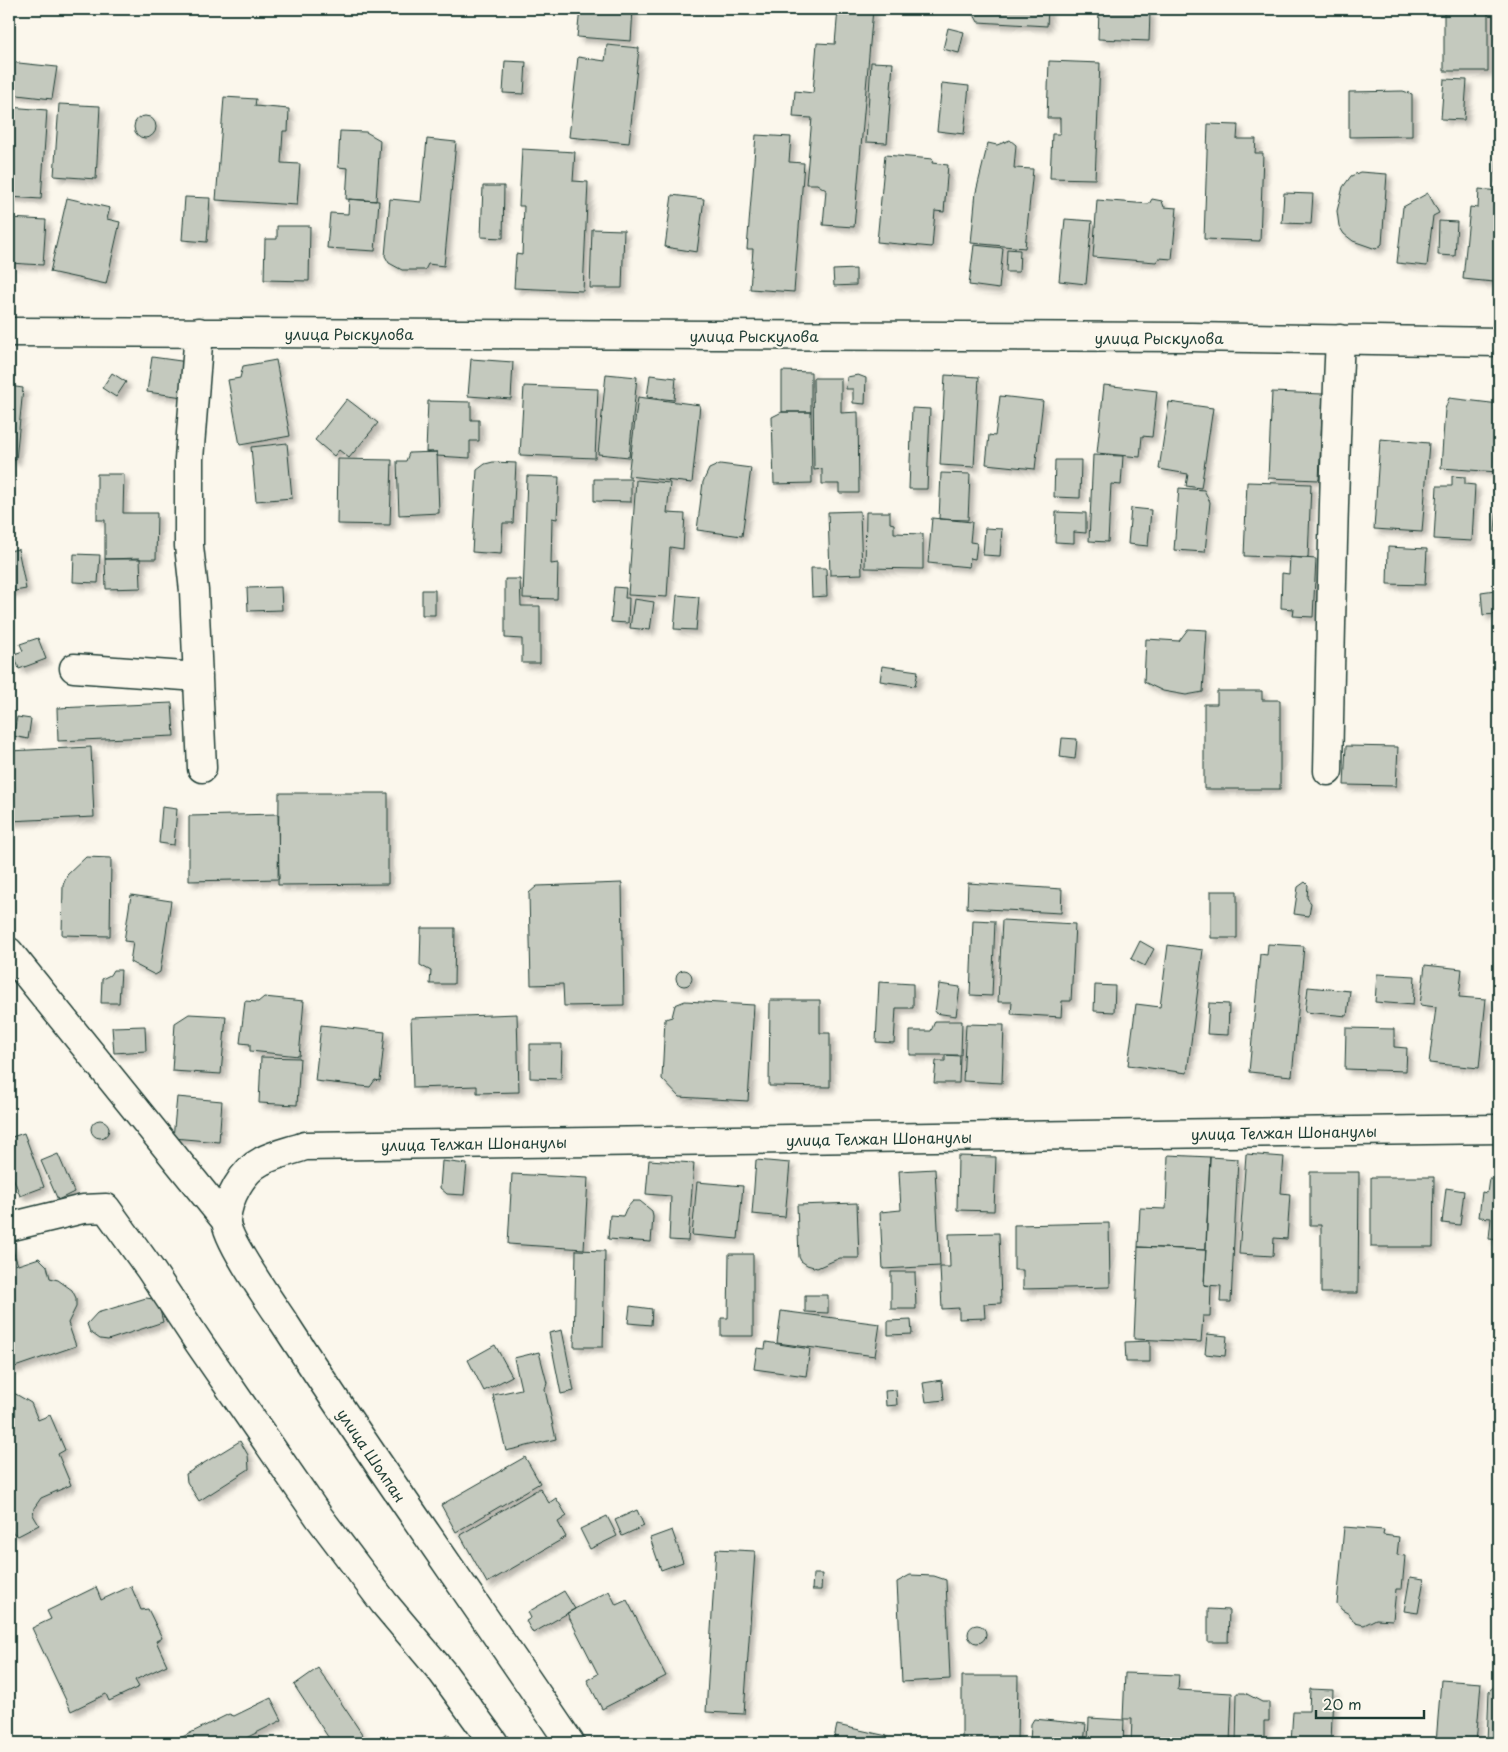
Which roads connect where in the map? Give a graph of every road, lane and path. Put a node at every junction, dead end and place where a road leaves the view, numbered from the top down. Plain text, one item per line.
1 (9, 332) edge
2 (199, 332) junction
3 (1340, 339) junction
4 (1499, 342) edge
5 (74, 668) dead end
6 (198, 677) junction
7 (202, 768) dead end
8 (1328, 771) dead end
9 (9, 952) edge
10 (1499, 1129) edge
11 (226, 1222) junction
12 (9, 1228) edge
13 (494, 1743) edge
14 (570, 1743) edge

1 - 2 street, улица Рыскулова
2 - 3 street, улица Рыскулова
2 - 6 street
3 - 4 street, улица Рыскулова
3 - 8 street
5 - 6 street
6 - 7 street
9 - 11 street, улица Шолпан
10 - 11 street, улица Телжан Шонанулы
11 - 14 street, улица Шолпан
12 - 13 street

